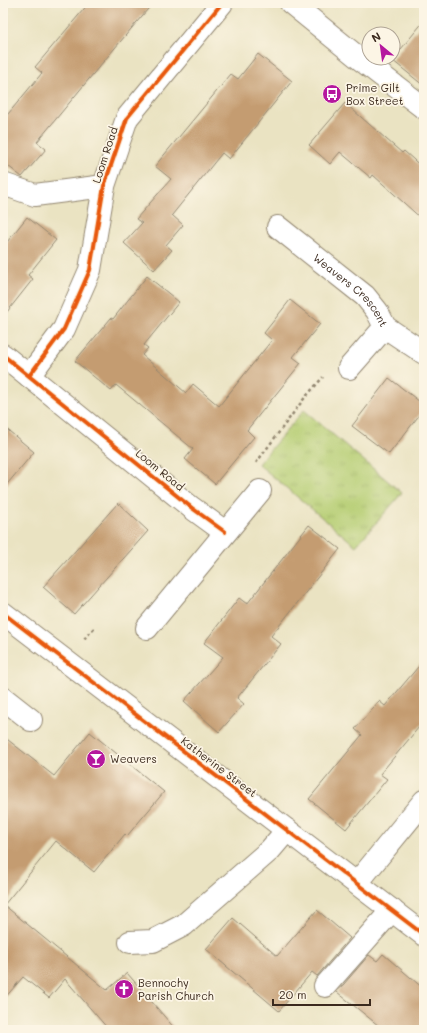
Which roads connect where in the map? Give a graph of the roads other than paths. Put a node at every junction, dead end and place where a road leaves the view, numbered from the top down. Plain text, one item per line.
1 (222, 3) edge
2 (291, 3) edge
3 (424, 108) edge
4 (3, 184) edge
5 (104, 186) junction
6 (278, 227) dead end
7 (385, 327) junction
8 (424, 353) edge
9 (3, 355) edge
10 (349, 368) dead end
11 (29, 376) junction
12 (260, 491) dead end
13 (225, 532) junction
14 (3, 613) edge
15 (147, 628) dead end
16 (3, 698) edge
17 (31, 720) dead end
18 (424, 800) edge
19 (287, 830) junction
20 (356, 883) junction
21 (392, 910) junction
22 (424, 936) edge
23 (130, 942) dead end
24 (325, 986) dead end

1 - 5 street, Loom Road
2 - 3 street
4 - 5 street
5 - 11 street, Loom Road
6 - 7 street, Weavers Crescent
7 - 8 street, Weavers Crescent
7 - 10 street
9 - 11 street, Loom Road
11 - 13 street, Loom Road
12 - 13 street
13 - 15 street
14 - 19 street, Katherine Street
16 - 17 street
18 - 20 street
19 - 20 street, Katherine Street
19 - 23 street
20 - 21 street, Katherine Street
21 - 22 street, Katherine Street
21 - 24 street

